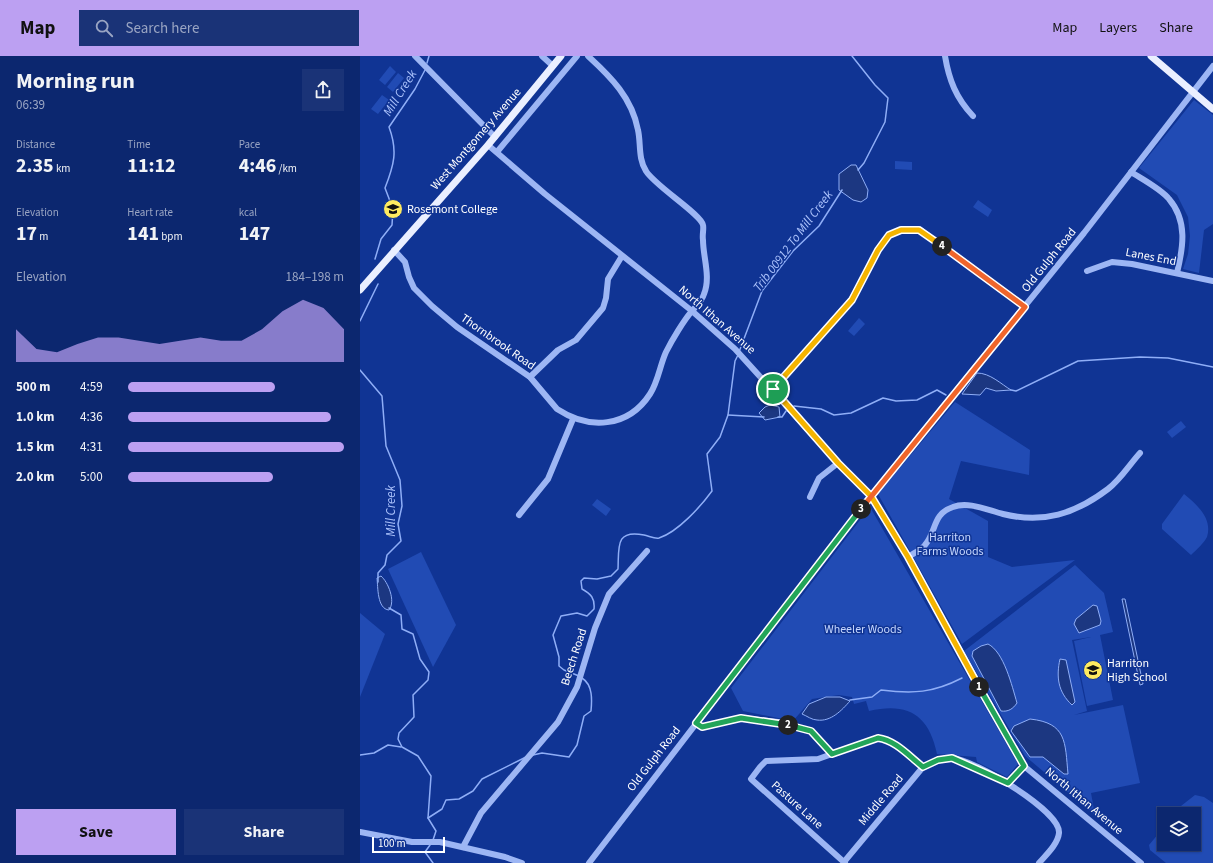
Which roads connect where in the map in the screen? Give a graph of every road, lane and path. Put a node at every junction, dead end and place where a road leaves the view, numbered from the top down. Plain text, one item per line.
1 (415, 56) edge
2 (542, 56) edge
3 (561, 56) edge
4 (577, 56) edge
5 (588, 56) edge
6 (945, 56) edge
7 (1151, 56) edge
8 (553, 66) junction
9 (1213, 66) edge
10 (1192, 92) junction
11 (1213, 109) edge
12 (973, 116) dead end
13 (494, 137) junction
14 (488, 145) junction
15 (497, 152) junction
16 (1131, 172) junction
17 (394, 250) junction
18 (622, 256) junction
19 (1087, 271) dead end
20 (1177, 273) junction
21 (1213, 280) edge
22 (360, 290) edge
23 (1025, 307) junction
24 (692, 311) junction
25 (530, 377) junction
26 (773, 389) junction
27 (573, 419) junction
28 (1140, 453) dead end
29 (838, 463) junction
30 (871, 496) junction
31 (810, 497) dead end
32 (519, 515) dead end
33 (647, 552) dead end
34 (908, 557) junction
35 (696, 723) junction
36 (832, 754) junction
37 (1024, 766) junction
38 (923, 767) junction
39 (1008, 783) junction
40 (360, 832) edge
41 (463, 847) junction
42 (845, 862) edge
43 (522, 863) edge
44 (588, 863) edge
45 (1039, 863) edge
46 (1141, 863) edge

1 - 13 street
2 - 8 street
3 - 8 main road, West Montgomery Avenue
4 - 15 street, West Montgomery Avenue
5 - 24 street, Thornbrook Road
6 - 12 street
7 - 10 main road
8 - 13 main road, West Montgomery Avenue
9 - 10 street, Old Gulph Road
10 - 11 main road
10 - 16 street, Old Gulph Road
13 - 14 main road, West Montgomery Avenue
14 - 15 street, North Ithan Avenue
14 - 17 main road, West Montgomery Avenue
15 - 18 street, North Ithan Avenue
16 - 20 street
16 - 23 street, Old Gulph Road
17 - 22 main road, West Montgomery Avenue
17 - 25 street, Thornbrook Road
18 - 24 street, North Ithan Avenue
18 - 25 street
19 - 20 street, Lanes End
20 - 21 street, Lanes End
23 - 26 street
23 - 30 street, Old Gulph Road
24 - 26 street, North Ithan Avenue
24 - 27 street, Thornbrook Road
25 - 27 street, Thornbrook Road
26 - 29 street, North Ithan Avenue
27 - 32 street
28 - 34 street
29 - 30 street, North Ithan Avenue
29 - 31 street
30 - 34 street, North Ithan Avenue
30 - 35 street, Old Gulph Road
33 - 41 street, Beech Road
34 - 37 street, North Ithan Avenue
35 - 36 street
35 - 44 street, Old Gulph Road
36 - 38 street
36 - 42 street, Pasture Lane
37 - 39 street
37 - 46 street, North Ithan Avenue
38 - 39 street, Middle Road
38 - 42 street, Middle Road
39 - 45 street
40 - 41 street
41 - 43 street

